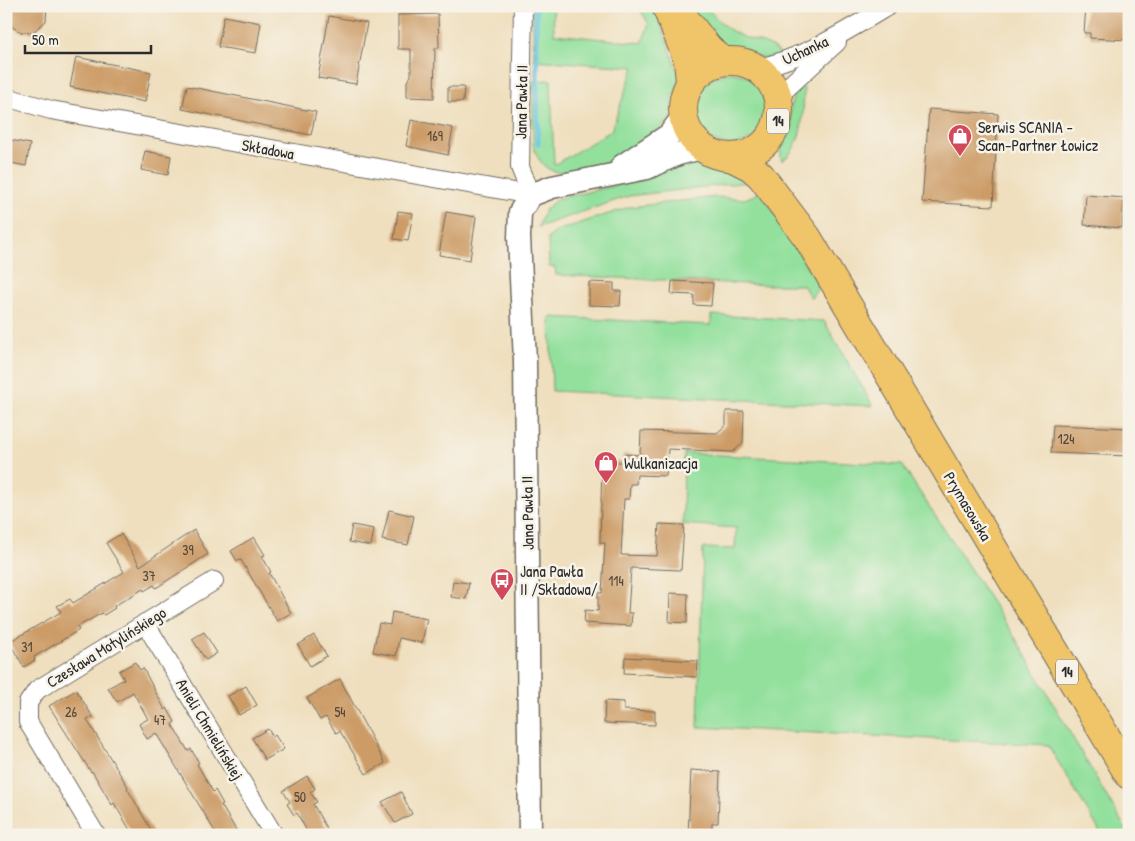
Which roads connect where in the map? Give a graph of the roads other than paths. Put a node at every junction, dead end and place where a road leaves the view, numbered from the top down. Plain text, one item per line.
1 (523, 6) edge
2 (666, 6) edge
3 (675, 6) edge
4 (888, 6) edge
5 (852, 28) junction
6 (723, 61) junction
7 (757, 68) junction
8 (690, 82) junction
9 (778, 96) junction
10 (6, 97) edge
11 (682, 118) junction
12 (773, 133) junction
13 (701, 148) junction
14 (733, 158) junction
15 (604, 176) junction
16 (531, 195) junction
17 (808, 237) junction
18 (214, 581) dead end
19 (146, 623) junction
20 (1129, 775) edge
21 (96, 835) edge
22 (274, 835) edge
23 (530, 835) edge

1 - 16 street, Jana Pawła II
2 - 8 main road
3 - 6 main road
4 - 5 street, Uchanka
5 - 7 street, Uchanka
5 - 9 street, Uchanka
6 - 7 main road
6 - 8 main road
7 - 9 main road, 14
8 - 11 main road
9 - 12 main road, 14
10 - 16 street, Składowa
11 - 13 main road
11 - 15 street
12 - 14 main road, 14
12 - 17 main road, Prymasowska / 14
13 - 14 main road, 14
13 - 15 street
14 - 17 main road, Prymasowska / 14
15 - 16 street
16 - 23 street, Jana Pawła II
17 - 20 main road, Prymasowska / 14
18 - 19 street, Czesława Motylińskiego
19 - 21 street, Czesława Motylińskiego
19 - 22 street, Anieli Chmielińskiej

